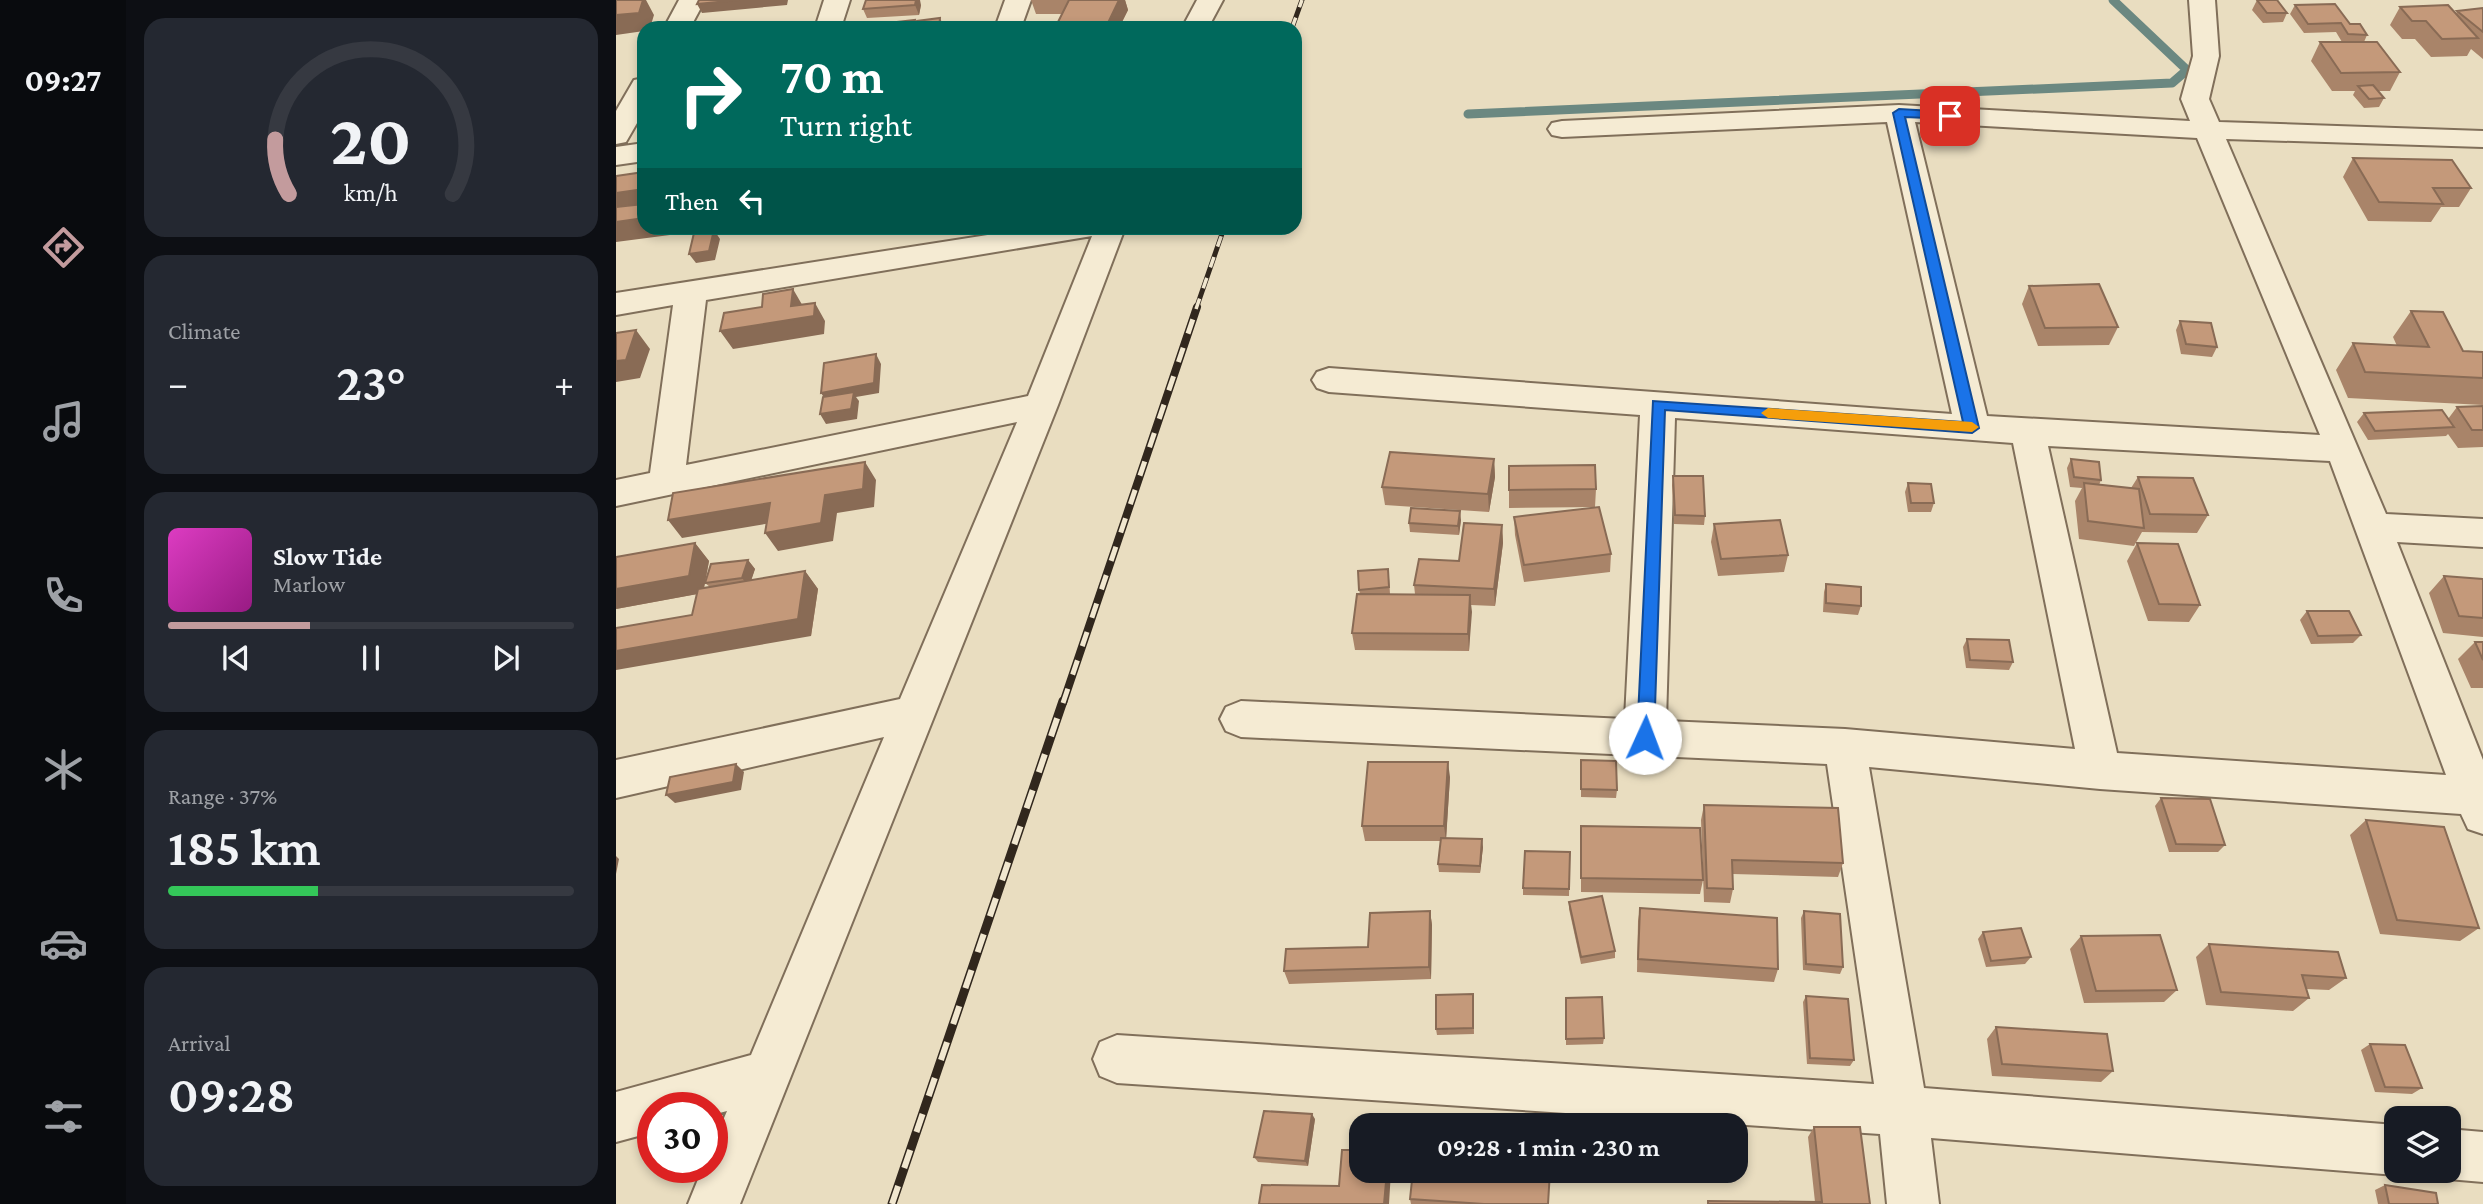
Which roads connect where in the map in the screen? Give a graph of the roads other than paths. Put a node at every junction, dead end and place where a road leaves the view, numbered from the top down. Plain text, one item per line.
1 (692, 0) edge
2 (837, 0) edge
3 (1018, 0) edge
4 (1210, 0) edge
5 (2202, 0) edge
6 (681, 21) edge
7 (830, 21) edge
8 (1010, 21) edge
9 (1199, 21) edge
10 (637, 98) edge
11 (1899, 113) junction
12 (1562, 129) dead end
13 (2208, 130) junction
14 (616, 136) edge
15 (2483, 139) edge
16 (637, 153) edge
17 (616, 156) edge
18 (1045, 235) edge
19 (1107, 235) edge
20 (691, 292) junction
21 (616, 304) edge
22 (1329, 380) dead end
23 (1658, 404) junction
24 (1041, 405) junction
25 (1972, 428) junction
26 (2028, 432) junction
27 (2343, 449) junction
28 (666, 483) junction
29 (616, 493) edge
30 (2372, 527) junction
31 (2483, 533) edge
32 (915, 713) junction
33 (1241, 719) dead end
34 (1645, 738) junction
35 (1844, 747) junction
36 (2100, 770) junction
37 (616, 779) edge
38 (2481, 802) edge
39 (1117, 1059) dead end
40 (767, 1075) junction
41 (1903, 1111) junction
42 (616, 1117) edge
43 (2384, 1149) edge
44 (2461, 1155) edge
45 (2483, 1157) edge
46 (714, 1204) edge
47 (1913, 1204) edge

1 - 6 street
2 - 7 street
3 - 8 street
4 - 9 street
5 - 13 street
10 - 14 street
11 - 12 street
11 - 13 street
11 - 25 street
13 - 15 street
13 - 27 street
16 - 17 street
18 - 20 street
19 - 24 street
20 - 21 street
20 - 28 street
22 - 23 street
23 - 25 street
23 - 34 street
24 - 28 street
24 - 32 street
25 - 26 street
26 - 27 street
26 - 36 street
27 - 30 street
28 - 29 street
30 - 31 street
30 - 38 street
32 - 37 street
32 - 40 street
33 - 34 street
34 - 35 street
35 - 36 street
35 - 41 street
36 - 38 street
39 - 41 street
40 - 42 street
40 - 46 street
41 - 43 street
41 - 47 street
44 - 45 street

